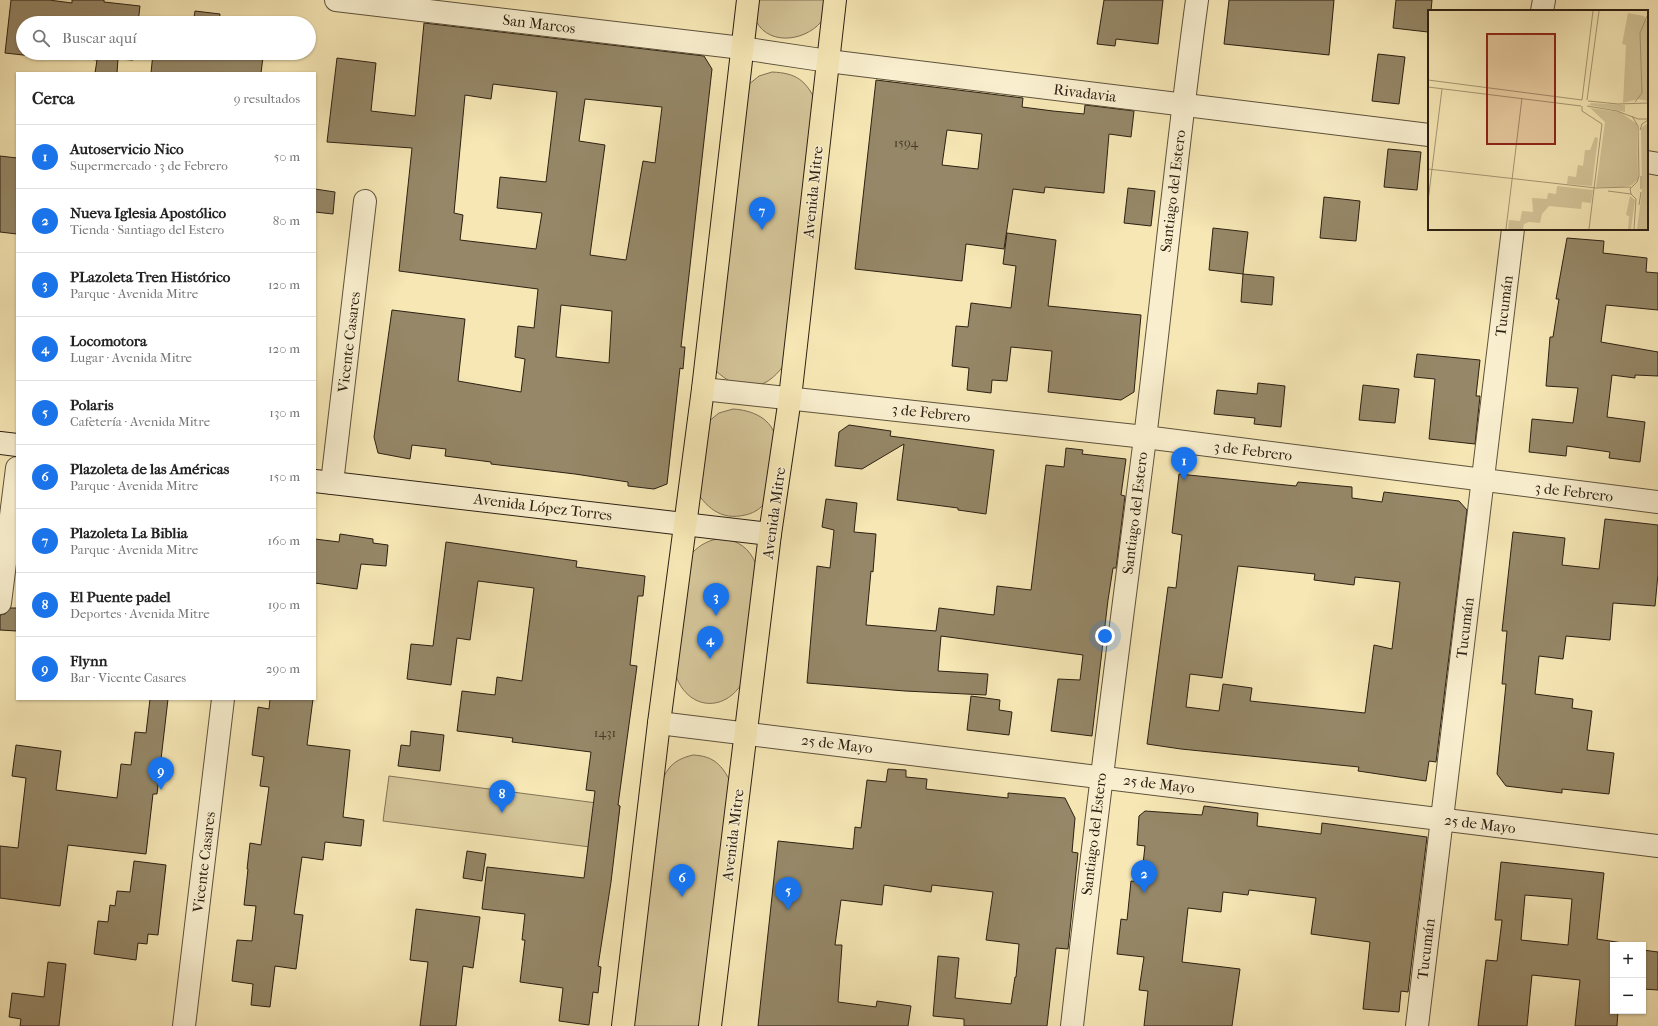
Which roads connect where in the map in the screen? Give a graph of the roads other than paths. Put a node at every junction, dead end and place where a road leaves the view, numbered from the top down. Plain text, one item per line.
1 (336, 0) edge
2 (748, 0) edge
3 (835, 0) edge
4 (1198, 0) edge
5 (1544, 0) edge
6 (1542, 10) edge
7 (742, 48) junction
8 (828, 61) junction
9 (1183, 105) junction
10 (1428, 135) edge
11 (1648, 162) edge
12 (1658, 164) edge
13 (365, 201) dead end
14 (1513, 230) edge
15 (703, 388) junction
16 (790, 398) junction
17 (1145, 436) junction
18 (0, 443) edge
19 (16, 445) edge
20 (16, 476) edge
21 (1483, 481) junction
22 (324, 482) edge
23 (1658, 502) edge
24 (686, 524) junction
25 (770, 534) junction
26 (0, 603) edge
27 (223, 700) edge
28 (659, 723) junction
29 (746, 733) junction
30 (1100, 777) junction
31 (1442, 819) junction
32 (1658, 846) edge
33 (184, 1026) edge
34 (622, 1026) edge
35 (710, 1026) edge
36 (1072, 1026) edge
37 (1417, 1026) edge

1 - 7 street, San Marcos
2 - 7 main road
3 - 8 main road, Avenida Mitre
4 - 9 street, Santiago del Estero
5 - 6 street
7 - 8 street, Rivadavia
7 - 15 main road
8 - 9 street, Rivadavia
8 - 16 main road, Avenida Mitre
9 - 10 street, Rivadavia
9 - 17 street, Santiago del Estero
11 - 12 street
13 - 22 street, Vicente Casares
14 - 21 street, Tucumán
15 - 16 street, 3 de Febrero
15 - 24 main road
16 - 17 street, 3 de Febrero
16 - 25 main road, Avenida Mitre
17 - 21 street, 3 de Febrero
17 - 30 street, Santiago del Estero
18 - 19 street
20 - 26 street
21 - 23 street, 3 de Febrero
21 - 31 street, Tucumán
22 - 24 street, Avenida López Torres
24 - 25 street, Avenida López Torres
24 - 28 main road
25 - 29 main road, Avenida Mitre
27 - 33 street, Vicente Casares
28 - 29 street, 25 de Mayo
28 - 34 main road
29 - 30 street, 25 de Mayo
29 - 35 main road, Avenida Mitre
30 - 31 street, 25 de Mayo
30 - 36 street, Santiago del Estero
31 - 32 street, 25 de Mayo
31 - 37 street, Tucumán

